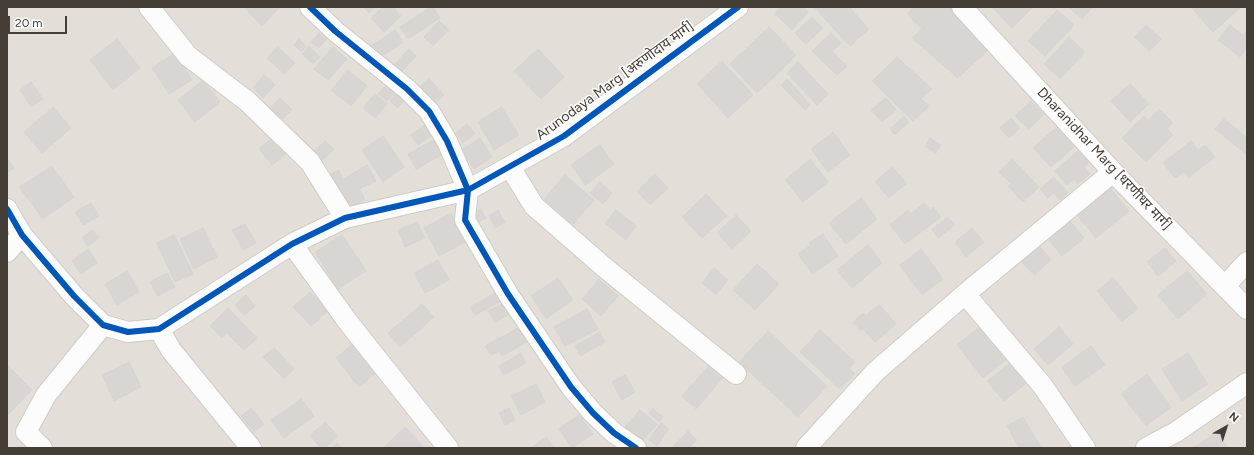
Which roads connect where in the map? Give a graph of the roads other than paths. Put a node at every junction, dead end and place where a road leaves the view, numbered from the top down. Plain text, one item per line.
1 (149, 7) edge
2 (310, 7) edge
3 (738, 7) edge
4 (962, 7) edge
5 (510, 167) junction
6 (1113, 172) junction
7 (468, 190) junction
8 (7, 209) edge
9 (345, 218) junction
10 (22, 235) junction
11 (292, 244) junction
12 (7, 252) edge
13 (1247, 262) edge
14 (1225, 286) junction
15 (965, 294) junction
16 (1247, 309) edge
17 (103, 325) junction
18 (159, 329) junction
19 (736, 374) dead end
20 (1247, 383) edge
21 (42, 448) edge
22 (251, 448) edge
23 (448, 448) edge
24 (636, 448) edge
25 (806, 448) edge
26 (1085, 448) edge
27 (1146, 448) edge

1 - 9 street
2 - 7 street
3 - 5 street, Arunodaya Marg [अरुणोदा‍य मार्ग]
4 - 6 street, Dharanidhar Marg [धरणीधर मार्ग]
5 - 7 street, Arunodaya Marg [अरुणोदा‍य मार्ग]
5 - 19 street
6 - 14 street, Dharanidhar Marg [धरणीधर मार्ग]
6 - 15 street
7 - 9 street, Arunodaya Marg [अरुणोदा‍य मार्ग]
7 - 24 street
8 - 10 street
9 - 11 street, Arunodaya Marg [अरुणोदा‍य मार्ग]
10 - 12 street
10 - 17 street
11 - 18 street, Arunodaya Marg [अरुणोदा‍य मार्ग]
11 - 23 street
13 - 14 street
14 - 16 street, Dharanidhar Marg [धरणीधर मार्ग]
15 - 25 street
15 - 26 street
17 - 18 street
17 - 21 street
18 - 22 street
20 - 27 street

